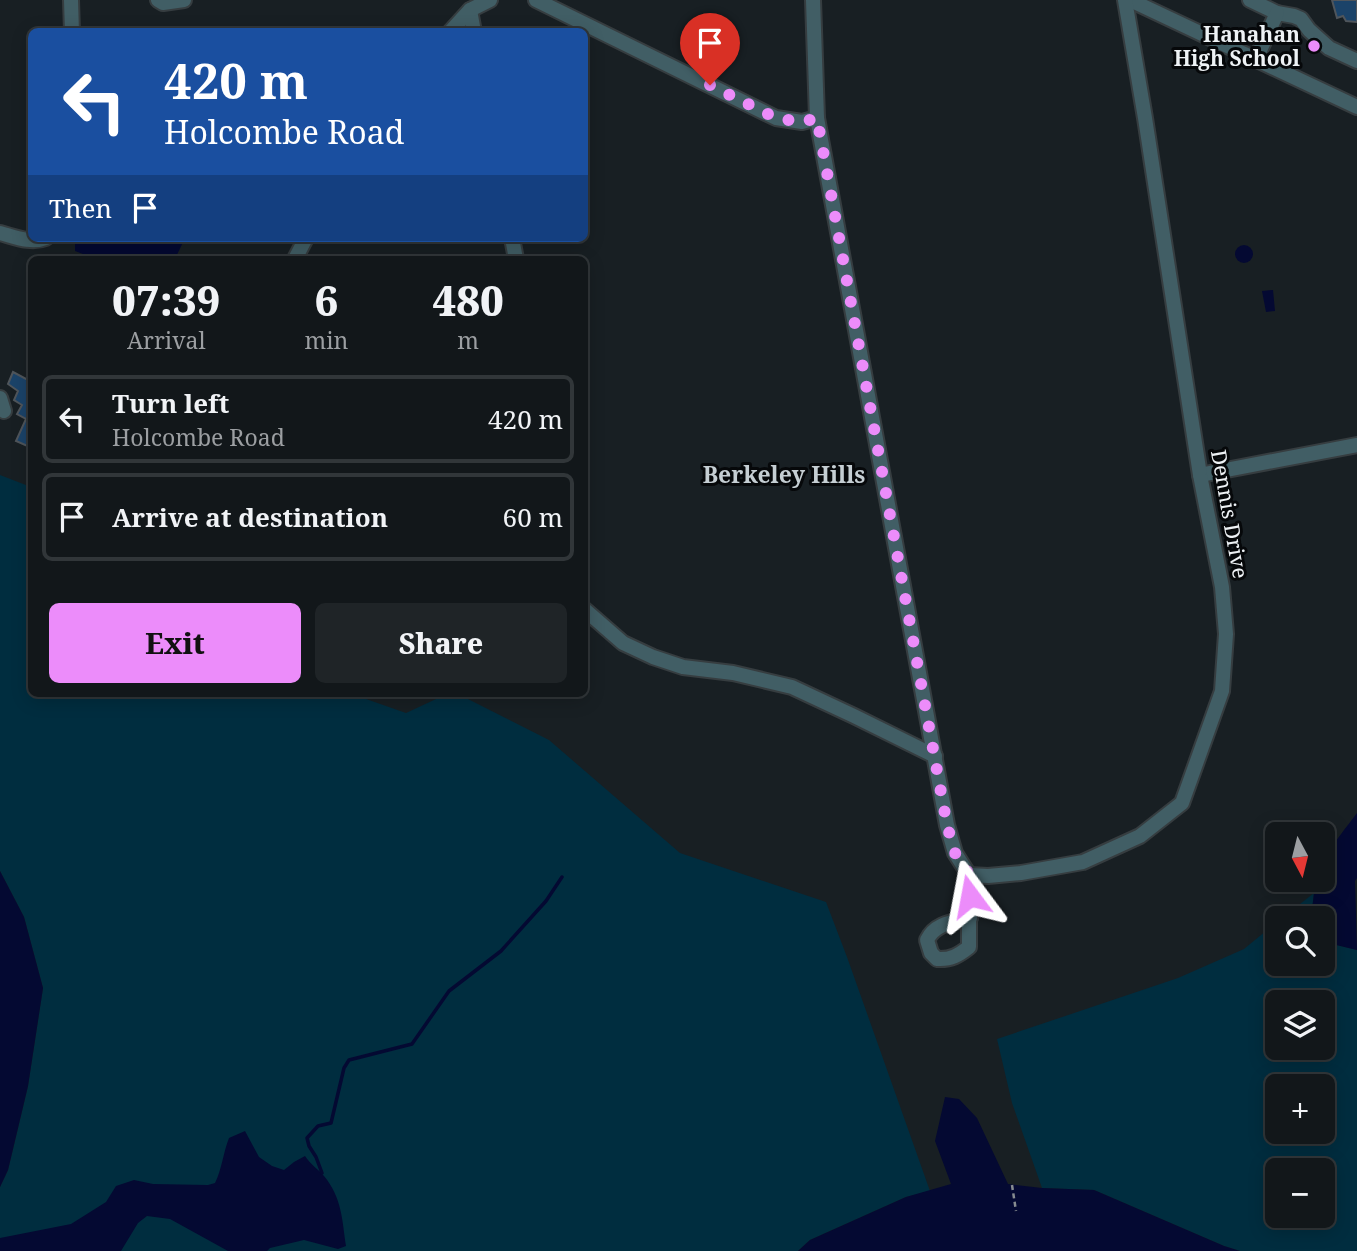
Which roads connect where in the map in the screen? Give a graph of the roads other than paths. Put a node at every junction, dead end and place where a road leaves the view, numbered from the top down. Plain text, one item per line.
1 (71, 0) edge
2 (158, 0) edge
3 (184, 0) edge
4 (490, 0) edge
5 (536, 0) edge
6 (813, 0) edge
7 (1127, 0) edge
8 (1250, 0) edge
9 (470, 10) junction
10 (1277, 13) junction
11 (72, 28) edge
12 (454, 28) edge
13 (473, 28) edge
14 (1256, 59) junction
15 (1357, 61) edge
16 (1357, 107) edge
17 (817, 118) junction
18 (0, 233) edge
19 (28, 239) edge
20 (1357, 445) edge
21 (1200, 475) junction
22 (588, 613) edge
23 (935, 756) junction
24 (969, 874) junction
25 (970, 918) dead end

1 - 11 street
2 - 3 street
4 - 9 street
5 - 17 street
6 - 17 street
7 - 14 street
7 - 21 street, Dennis Drive
8 - 10 street
9 - 12 street
9 - 13 street
10 - 14 street
10 - 15 street
14 - 16 street
17 - 23 street
18 - 19 street
20 - 21 street
21 - 24 street, Dennis Drive
22 - 23 street
23 - 24 street
24 - 25 street

